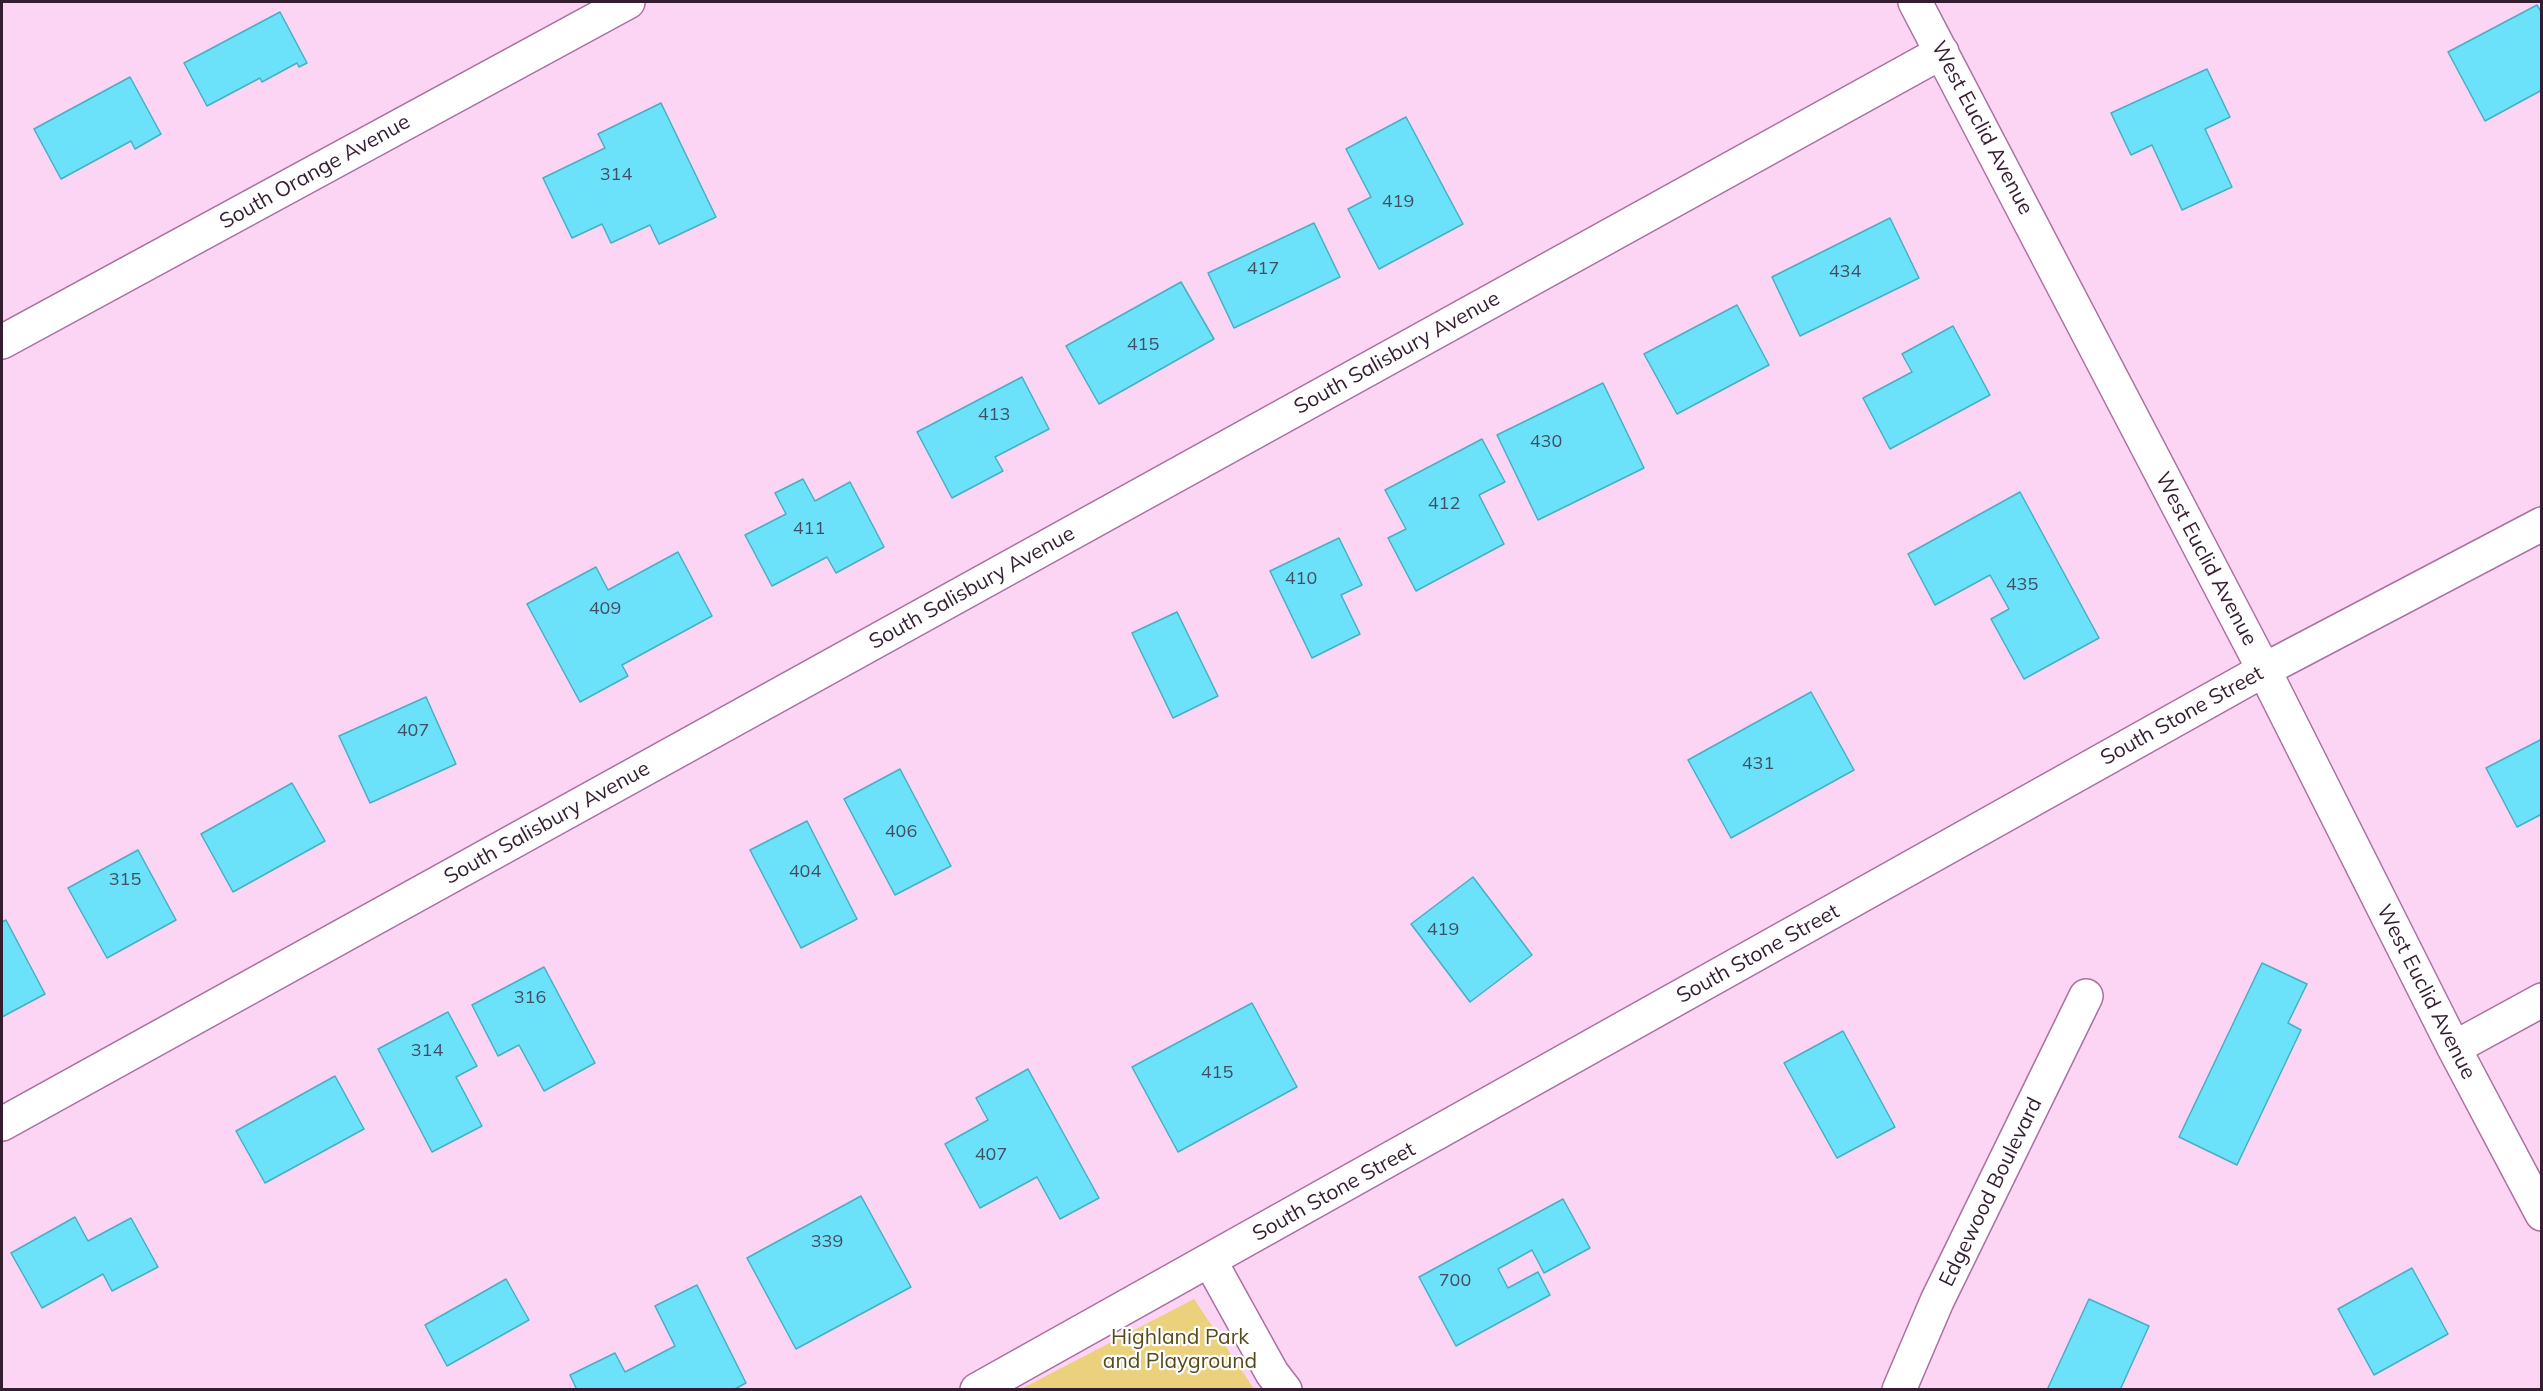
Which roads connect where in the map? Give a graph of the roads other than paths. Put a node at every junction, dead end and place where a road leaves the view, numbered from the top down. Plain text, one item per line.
1 (628, 2) edge
2 (1916, 2) edge
3 (1942, 52) junction
4 (2, 342) edge
5 (2541, 524) edge
6 (2264, 670) junction
7 (2086, 996) dead end
8 (2541, 1000) edge
9 (2454, 1048) junction
10 (2, 1124) edge
11 (2541, 1214) edge
12 (1210, 1261) junction
13 (977, 1389) edge
14 (1285, 1389) edge
15 (1899, 1389) edge

1 - 4 street, South Orange Avenue
2 - 3 street, West Euclid Avenue
3 - 6 street, West Euclid Avenue
3 - 10 street, South Salisbury Avenue
5 - 6 street, South Stone Street
6 - 9 street, West Euclid Avenue
6 - 12 street, South Stone Street
7 - 15 street, Edgewood Boulevard
8 - 9 street
9 - 11 street, West Euclid Avenue
12 - 13 street, South Stone Street
12 - 14 street

